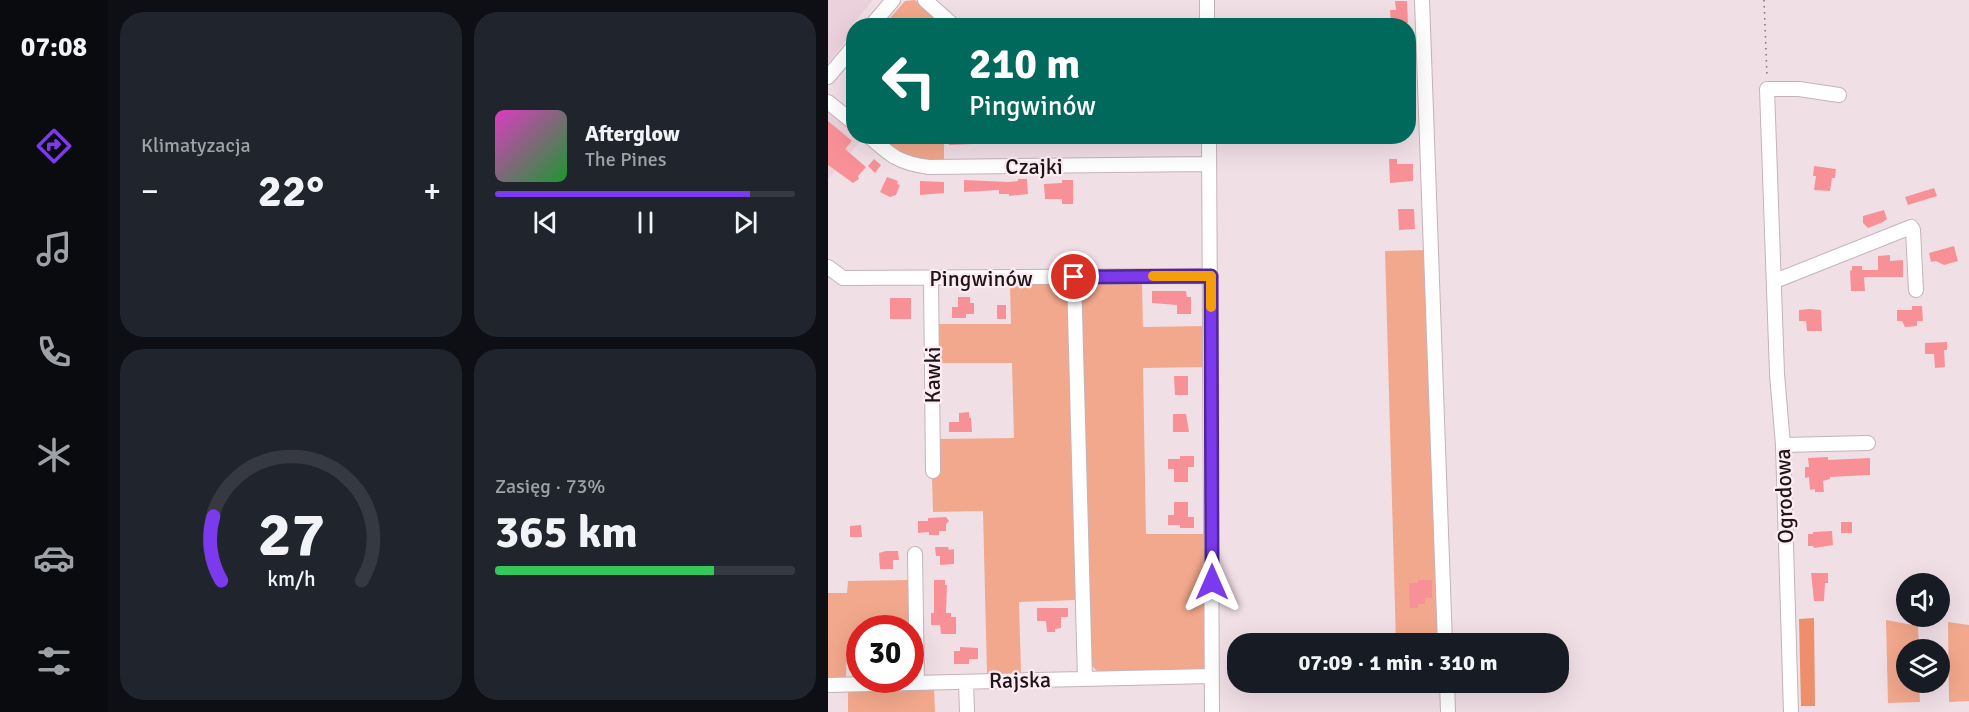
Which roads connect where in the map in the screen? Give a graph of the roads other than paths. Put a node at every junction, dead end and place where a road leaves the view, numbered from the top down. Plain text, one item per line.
1 (892, 0) edge
2 (925, 0) edge
3 (1207, 0) edge
4 (1422, 0) edge
5 (877, 18) edge
6 (945, 18) edge
7 (1207, 18) edge
8 (846, 56) edge
9 (828, 77) edge
10 (1839, 94) dead end
11 (828, 102) edge
12 (846, 117) edge
13 (878, 144) edge
14 (1209, 144) edge
15 (1209, 164) junction
16 (828, 267) edge
17 (1211, 276) junction
18 (1074, 277) junction
19 (931, 278) junction
20 (1775, 281) junction
21 (1916, 290) dead end
22 (1868, 443) dead end
23 (1783, 445) junction
24 (933, 471) dead end
25 (915, 554) dead end
26 (916, 615) edge
27 (1445, 633) edge
28 (1212, 676) junction
29 (1084, 679) junction
30 (966, 682) junction
31 (924, 683) edge
32 (828, 685) edge
33 (846, 685) edge
34 (1447, 693) edge
35 (967, 712) edge
36 (1212, 712) edge
37 (1448, 712) edge
38 (1791, 712) edge

1 - 5 street
2 - 6 street
3 - 7 street
4 - 27 street
8 - 9 street
10 - 20 street, Ogrodowa
11 - 12 street
13 - 15 street, Czajki
14 - 15 street
15 - 17 street
16 - 19 street, Pingwinów
17 - 18 street, Pingwinów
17 - 28 street
18 - 19 street, Pingwinów
18 - 29 street
19 - 24 street, Kawki
20 - 21 street
20 - 23 street, Ogrodowa
22 - 23 street
23 - 38 street, Ogrodowa
25 - 26 street
28 - 29 street, Rajska
28 - 36 street
29 - 30 street, Rajska
30 - 31 street, Rajska
30 - 35 street
32 - 33 street, Rajska
34 - 37 street

